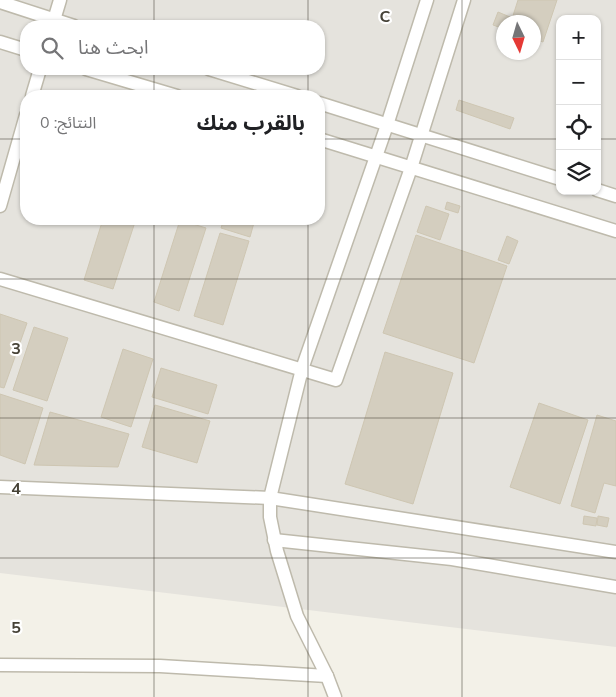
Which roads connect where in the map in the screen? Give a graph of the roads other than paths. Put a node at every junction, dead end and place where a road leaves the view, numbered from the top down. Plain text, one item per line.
1 (60, 0) edge
2 (426, 0) edge
3 (464, 0) edge
4 (0, 2) edge
5 (54, 20) joint
6 (0, 42) edge
7 (20, 48) edge
8 (38, 75) edge
9 (106, 75) edge
10 (229, 75) edge
11 (34, 90) edge
12 (157, 90) edge
13 (277, 90) edge
14 (325, 105) edge
15 (387, 125) junction
16 (421, 135) junction
17 (20, 136) edge
18 (325, 141) edge
19 (376, 156) junction
20 (411, 168) junction
21 (556, 178) edge
22 (601, 191) edge
23 (616, 196) edge
24 (0, 206) edge
25 (616, 231) edge
26 (0, 278) edge
27 (302, 369) junction
28 (0, 487) edge
29 (270, 498) junction
30 (274, 540) junction
31 (616, 552) edge
32 (616, 587) edge
33 (0, 665) edge
34 (327, 676) junction
35 (335, 697) edge

1 - 5 street
2 - 15 street
3 - 16 street
4 - 5 street
6 - 7 street
8 - 11 street
9 - 12 street
10 - 13 street
14 - 15 street
15 - 16 street
15 - 19 street
16 - 20 street
16 - 21 street
17 - 24 street
18 - 19 street
19 - 20 street
19 - 27 street
20 - 25 street
20 - 27 street
22 - 23 street
26 - 27 street
27 - 29 street
28 - 29 street
29 - 30 street
29 - 31 street
30 - 32 street
30 - 34 street
33 - 34 street
34 - 35 street

